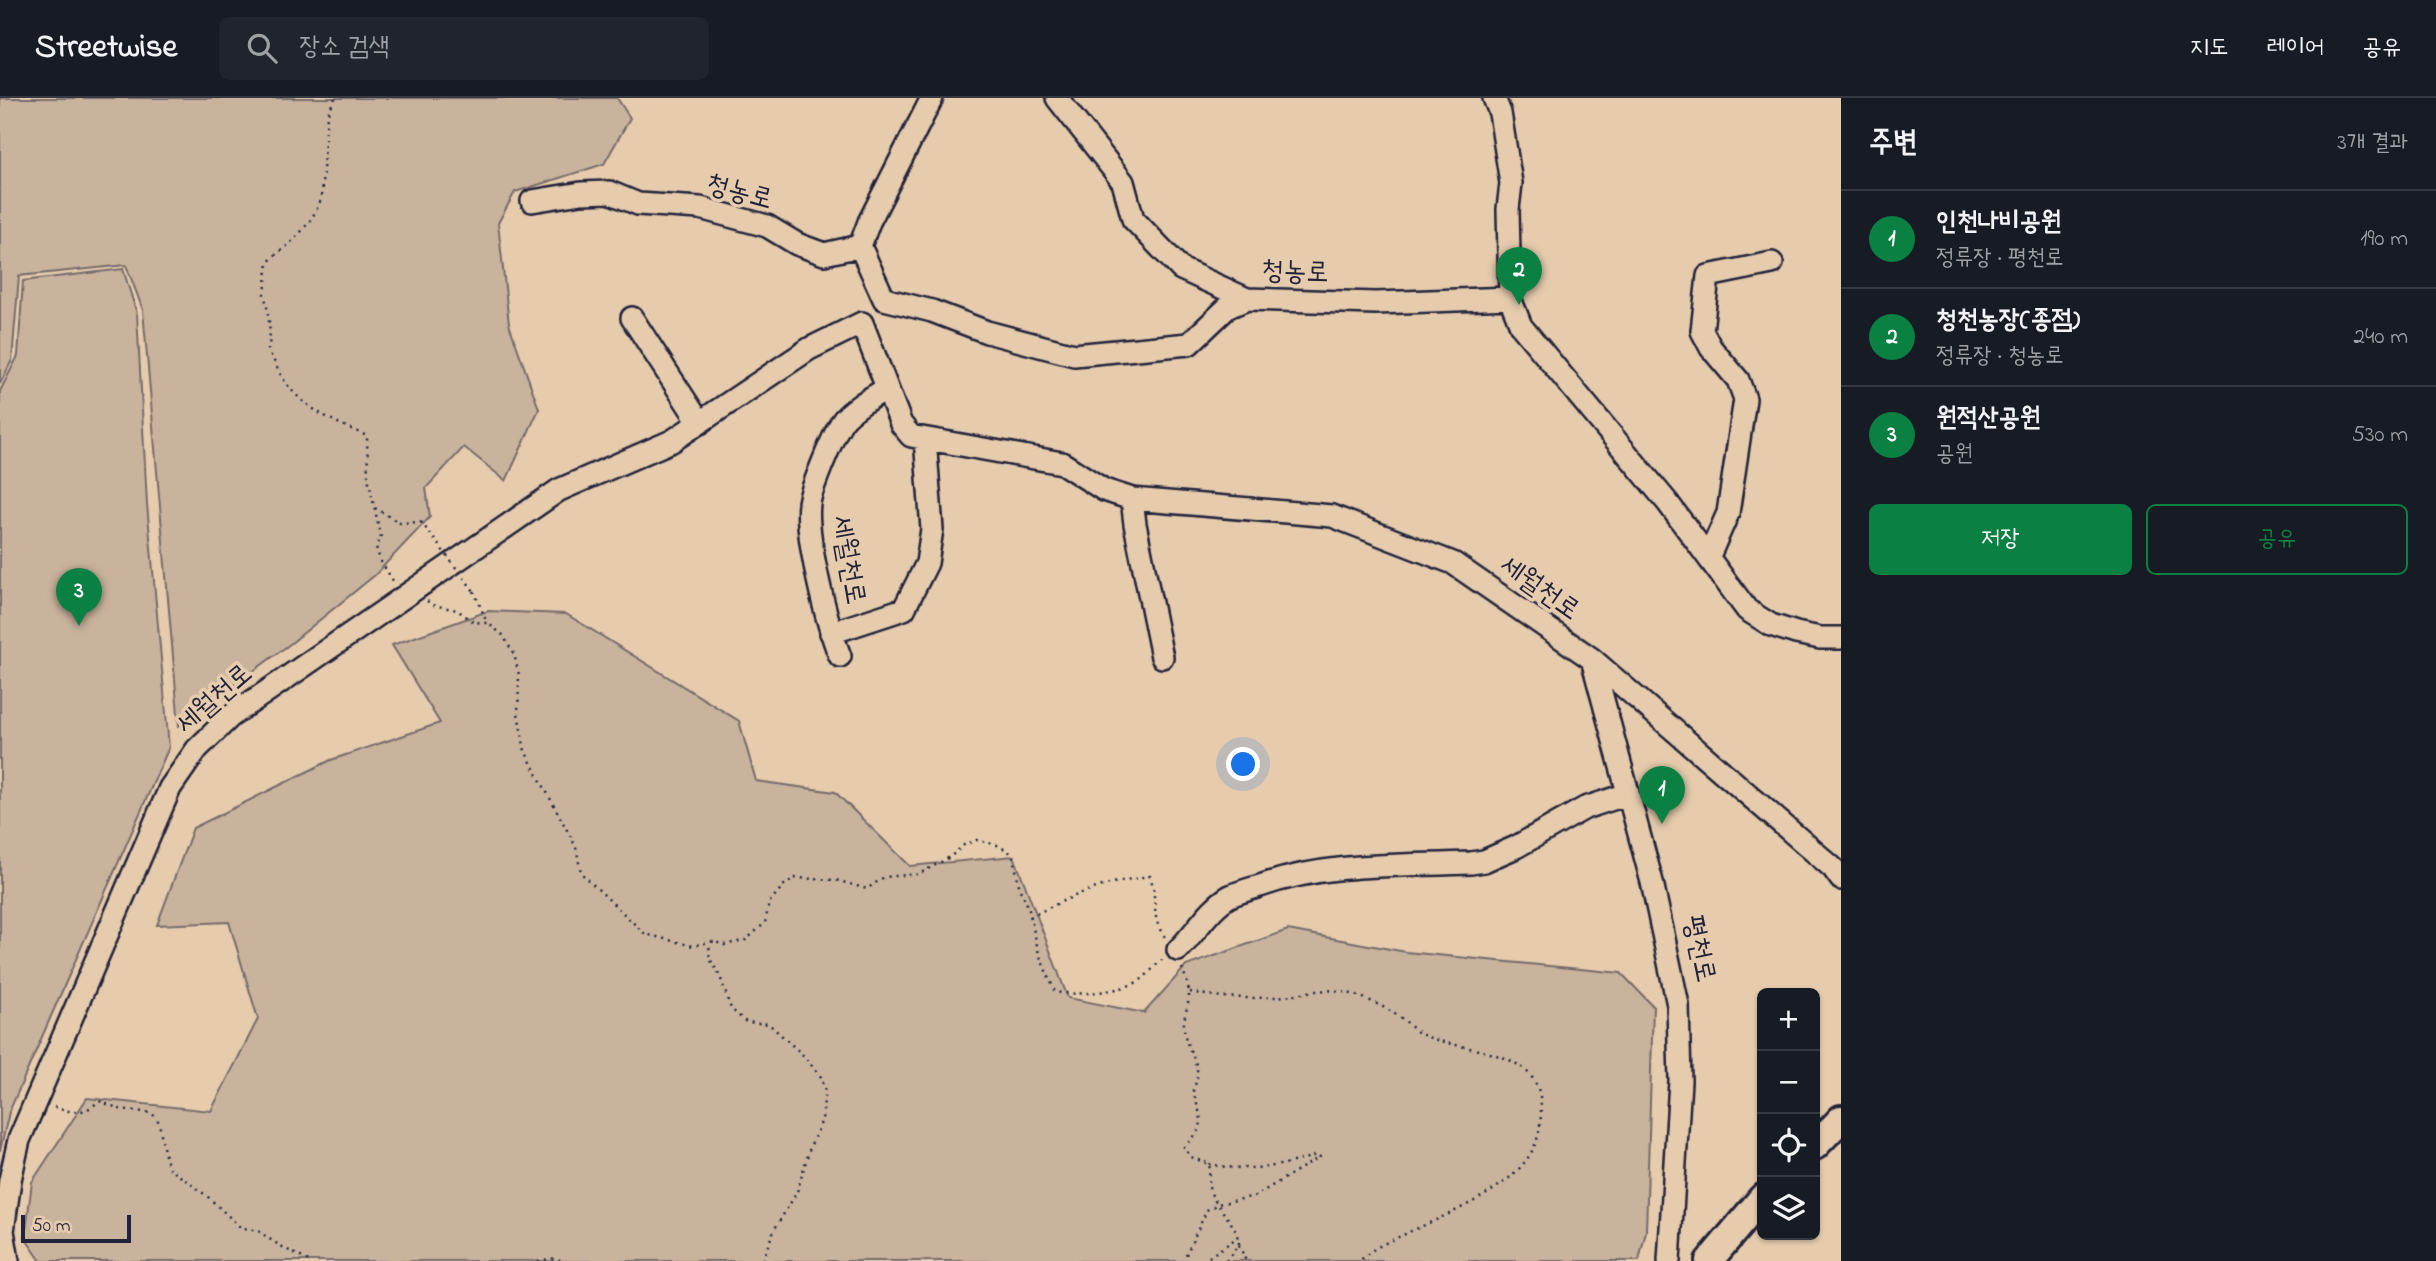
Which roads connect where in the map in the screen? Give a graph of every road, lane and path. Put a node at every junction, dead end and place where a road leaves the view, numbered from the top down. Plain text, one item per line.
1 (335, 98) edge
2 (933, 98) edge
3 (1057, 98) edge
4 (1494, 98) edge
5 (532, 201) dead end
6 (860, 246) junction
7 (1772, 263) dead end
8 (1510, 298) junction
9 (884, 299) junction
10 (1247, 299) junction
11 (632, 318) dead end
12 (862, 323) junction
13 (887, 388) junction
14 (700, 422) junction
15 (925, 439) junction
16 (1132, 499) junction
17 (374, 507) junction
18 (1709, 556) junction
19 (409, 593) junction
20 (486, 623) junction
21 (831, 634) junction
22 (1841, 638) edge
23 (841, 656) dead end
24 (1162, 657) dead end
25 (1592, 659) junction
26 (1628, 794) junction
27 (1841, 879) edge
28 (1030, 917) junction
29 (713, 941) junction
30 (1178, 950) junction
31 (1189, 992) junction
32 (36, 1101) junction
33 (1841, 1119) edge
34 (1820, 1141) edge
35 (1209, 1164) junction
36 (1218, 1204) junction
37 (1757, 1204) edge
38 (1, 1231) edge
39 (1238, 1237) junction
40 (1239, 1244) junction
41 (8, 1261) edge
42 (309, 1261) edge
43 (538, 1261) edge
44 (561, 1261) edge
45 (762, 1261) edge
46 (1183, 1261) edge
47 (1203, 1261) edge
48 (1226, 1261) edge
49 (1244, 1261) edge
50 (1360, 1261) edge
51 (1670, 1261) edge
52 (1709, 1261) edge

1 - 17 path
2 - 6 street
3 - 10 street
4 - 8 street
5 - 6 street, 청농로
6 - 9 street
7 - 18 street
8 - 10 street, 청농로
8 - 18 street
9 - 10 street, 청농로
9 - 12 street, 세월천로
11 - 14 street
12 - 13 street, 세월천로
12 - 14 street, 세월천로
13 - 15 street, 세월천로
13 - 21 street, 세월천로
14 - 19 street, 세월천로
15 - 16 street, 세월천로
15 - 21 street, 세월천로
16 - 24 street
16 - 25 street, 세월천로
17 - 19 path
17 - 20 path, bridge
18 - 22 street
19 - 20 path
19 - 32 street, 세월천로
20 - 29 path
21 - 23 street, 세월천로
25 - 26 street, 평천로
25 - 27 street, 세월천로
26 - 30 street
26 - 51 street, 평천로
28 - 29 path
28 - 30 path
28 - 30 path
29 - 45 path
30 - 31 path
31 - 35 path
31 - 50 path
32 - 38 street, 세월천로
32 - 42 path
33 - 34 main road
35 - 36 path
35 - 36 path
36 - 39 path
36 - 46 path
37 - 52 main road
38 - 41 street, 세월천로
39 - 40 path
39 - 47 path
40 - 48 path
40 - 49 path
43 - 44 path

